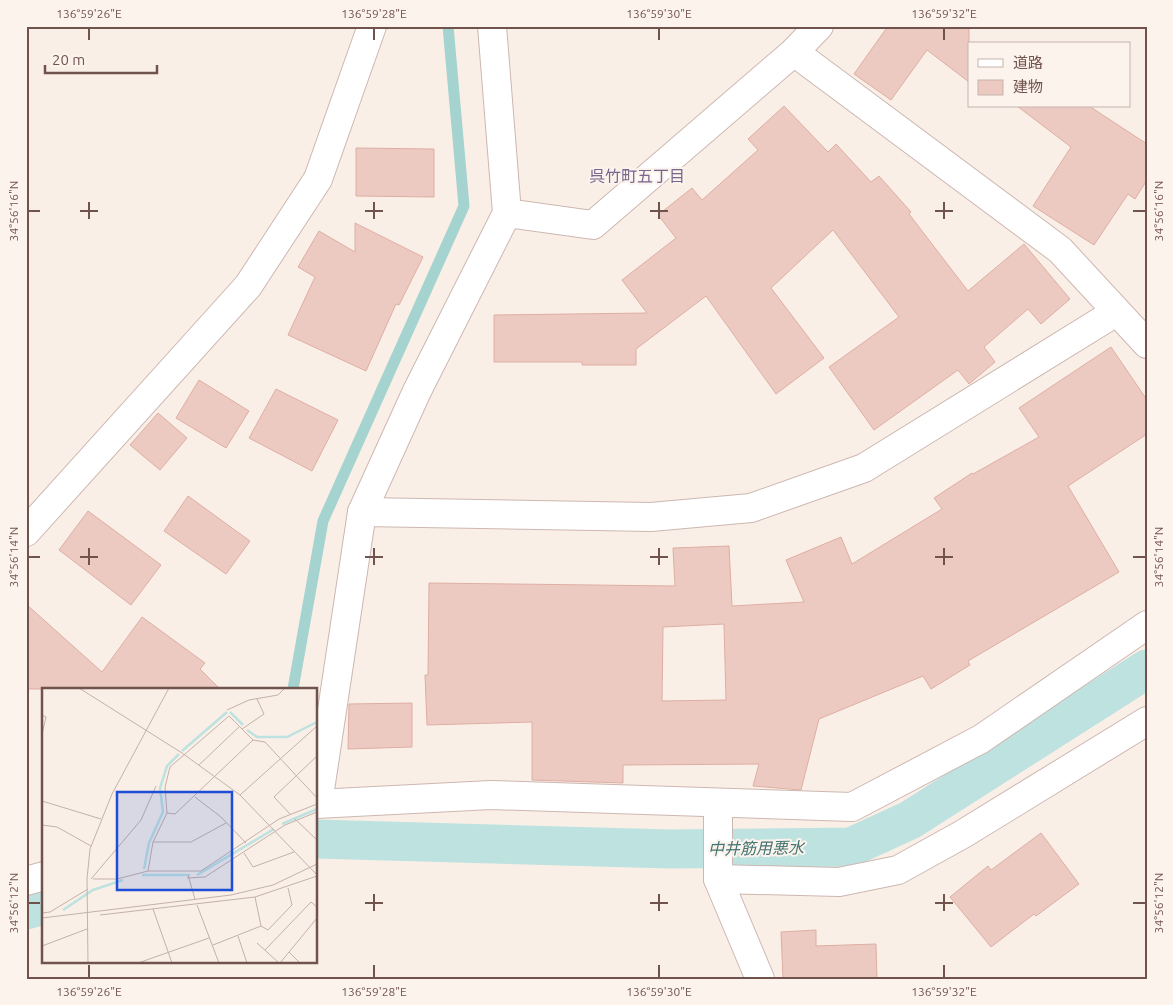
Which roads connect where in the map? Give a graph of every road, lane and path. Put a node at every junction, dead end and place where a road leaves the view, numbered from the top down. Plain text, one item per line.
1 (372, 26) edge
2 (492, 26) edge
3 (819, 26) edge
4 (794, 52) junction
5 (507, 213) junction
6 (1116, 312) junction
7 (1147, 344) edge
8 (362, 512) junction
9 (26, 532) edge
10 (1147, 625) edge
11 (1147, 721) edge
12 (318, 798) edge
13 (718, 803) junction
14 (318, 804) edge
15 (42, 877) edge
16 (718, 879) junction
17 (26, 881) edge
18 (760, 979) edge

1 - 9 street
2 - 5 street
3 - 4 street
4 - 5 street
4 - 6 street
5 - 8 street
6 - 7 street
6 - 8 street
8 - 12 street
10 - 13 street
11 - 16 street
13 - 14 street
13 - 16 street
15 - 17 street
16 - 18 street

